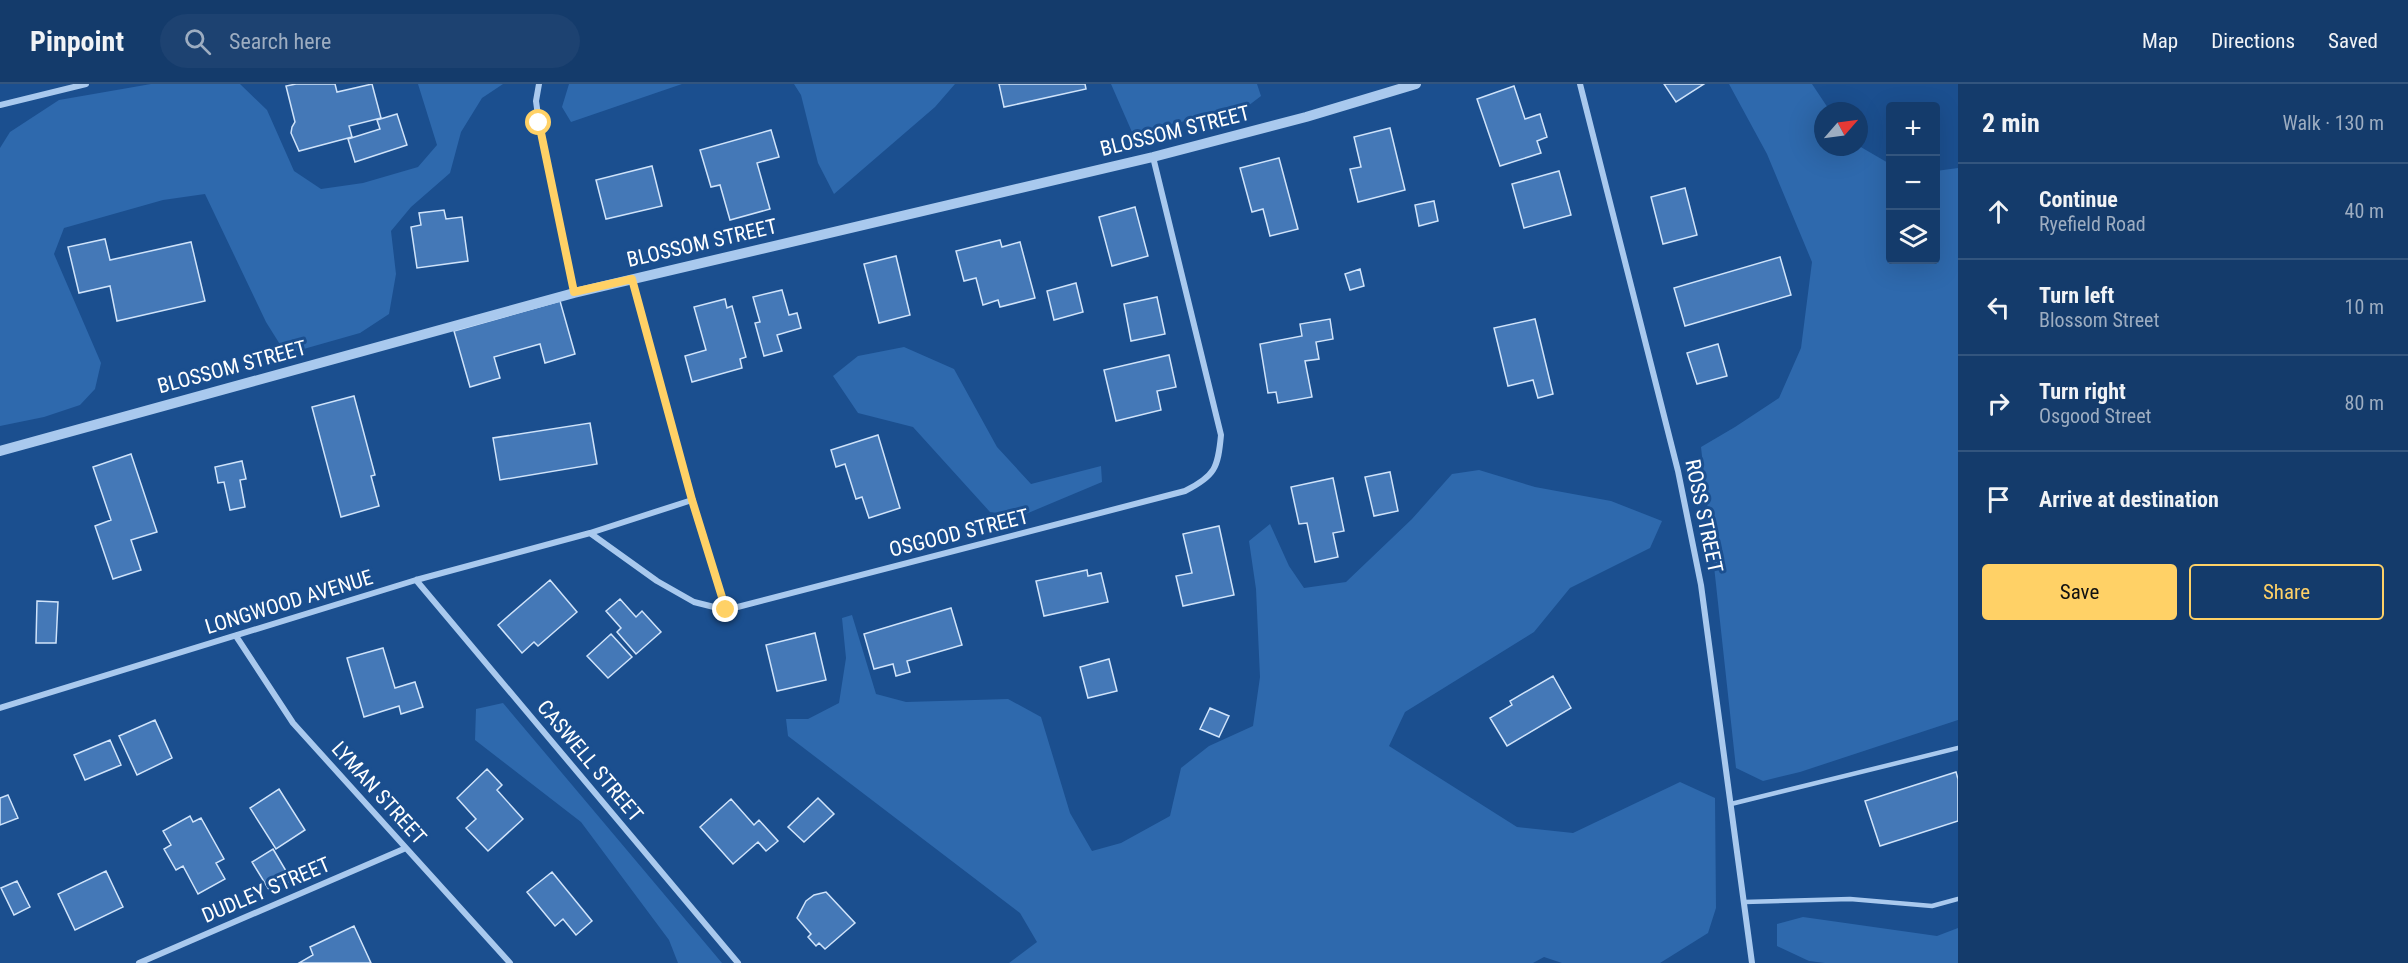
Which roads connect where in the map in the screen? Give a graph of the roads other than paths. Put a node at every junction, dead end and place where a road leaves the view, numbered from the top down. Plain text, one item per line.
1 (86, 84) edge
2 (539, 84) edge
3 (1416, 84) edge
4 (1580, 84) edge
5 (0, 105) edge
6 (1153, 157) junction
7 (632, 279) junction
8 (574, 292) junction
9 (0, 451) edge
10 (692, 500) junction
11 (590, 533) junction
12 (416, 580) junction
13 (726, 610) junction
14 (236, 636) junction
15 (0, 708) edge
16 (1958, 748) edge
17 (1731, 804) junction
18 (406, 848) junction
19 (1958, 899) edge
20 (1744, 902) junction
21 (139, 963) edge
22 (510, 963) edge
23 (738, 963) edge
24 (1752, 963) edge

1 - 5 street
2 - 8 street
3 - 6 street, BLOSSOM STREET
4 - 17 street, ROSS STREET
6 - 7 street, BLOSSOM STREET
6 - 13 street, OSGOOD STREET
7 - 8 street, BLOSSOM STREET
7 - 10 street
8 - 9 street, BLOSSOM STREET
10 - 11 street, LONGWOOD AVENUE
10 - 13 street
11 - 12 street, LONGWOOD AVENUE
11 - 13 street
12 - 14 street, LONGWOOD AVENUE
12 - 23 street, CASWELL STREET
14 - 15 street, LONGWOOD AVENUE
14 - 18 street, LYMAN STREET
16 - 17 lane
17 - 20 street, ROSS STREET
18 - 21 street, DUDLEY STREET
18 - 22 street, LYMAN STREET
19 - 20 lane
20 - 24 street, ROSS STREET

